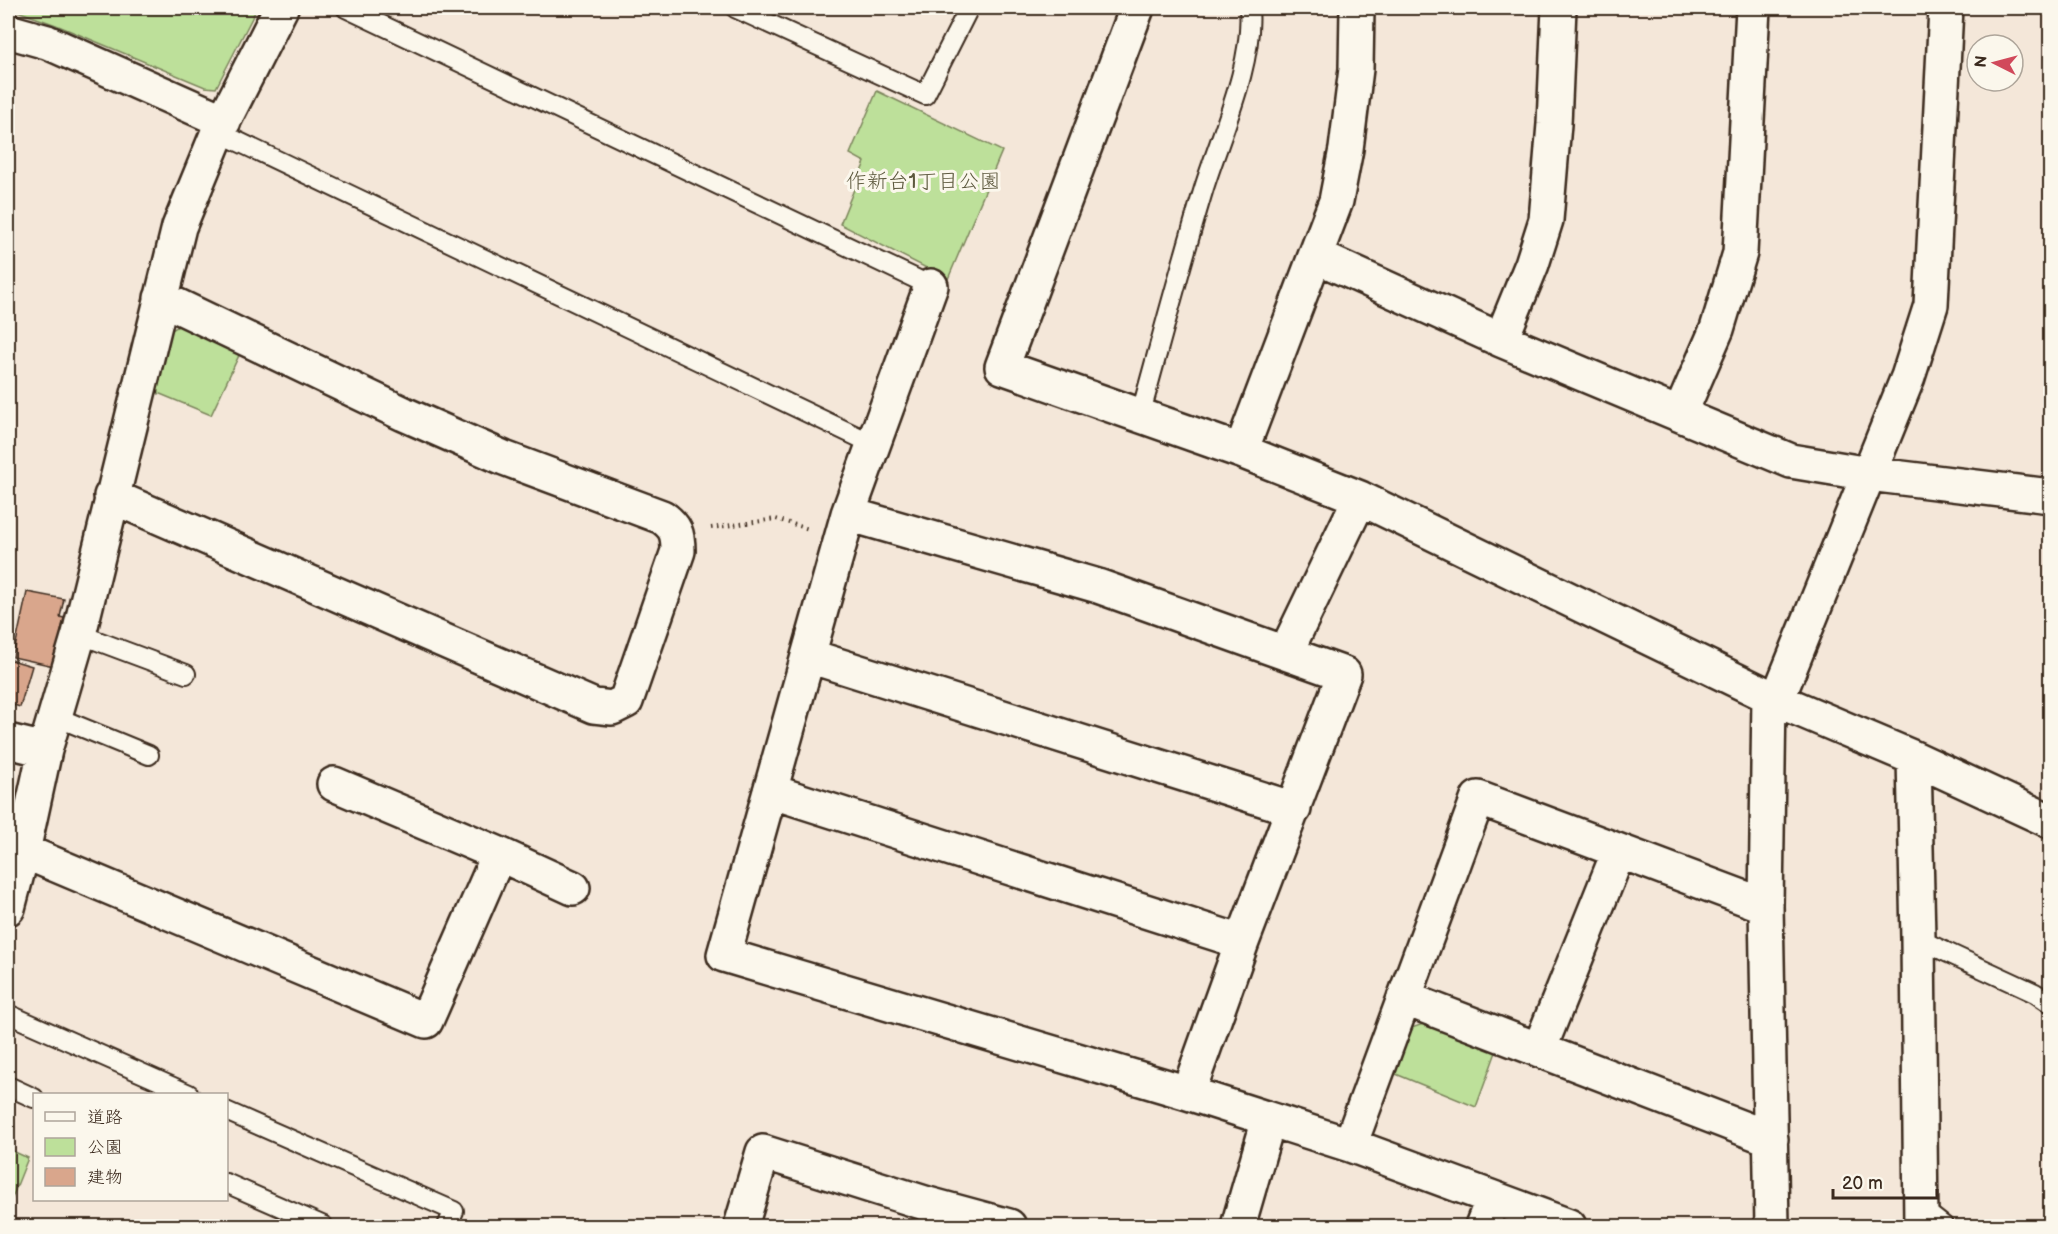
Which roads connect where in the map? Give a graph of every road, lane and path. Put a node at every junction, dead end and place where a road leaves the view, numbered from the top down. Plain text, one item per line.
1 (281, 8) edge
2 (346, 8) edge
3 (735, 8) edge
4 (969, 8) edge
5 (1137, 8) edge
6 (1249, 8) edge
7 (1357, 8) edge
8 (1559, 8) edge
9 (1753, 8) edge
10 (1946, 8) edge
11 (8, 31) edge
12 (221, 127) junction
13 (1316, 256) junction
14 (931, 286) joint
15 (161, 298) junction
16 (1501, 340) junction
17 (1680, 414) junction
18 (1140, 416) junction
19 (873, 444) junction
20 (1241, 452) junction
21 (1869, 474) junction
22 (2050, 495) edge
23 (111, 496) junction
24 (1360, 498) junction
25 (845, 527) junction
26 (678, 534) junction
27 (78, 634) junction
28 (1286, 652) junction
29 (809, 656) junction
30 (186, 674) dead end
31 (1773, 698) junction
32 (54, 716) junction
33 (8, 741) edge
34 (45, 750) junction
35 (149, 755) dead end
36 (1914, 758) junction
37 (334, 784) dead end
38 (770, 791) junction
39 (1294, 809) junction
40 (2050, 821) edge
41 (23, 851) junction
42 (1619, 851) junction
43 (499, 854) junction
44 (573, 888) dead end
45 (1766, 906) junction
46 (8, 908) edge
47 (1918, 939) junction
48 (1242, 942) junction
49 (1404, 998) junction
50 (2050, 1004) edge
51 (8, 1014) edge
52 (1539, 1050) junction
53 (8, 1086) edge
54 (185, 1093) edge
55 (1188, 1093) junction
56 (33, 1098) edge
57 (228, 1112) edge
58 (1269, 1119) junction
59 (1771, 1139) junction
60 (1350, 1145) junction
61 (228, 1184) edge
62 (1487, 1212) edge
63 (924, 1215) edge
64 (1929, 1220) edge
65 (324, 1227) edge
66 (447, 1227) edge
67 (741, 1227) edge
68 (1009, 1227) edge
69 (1238, 1227) edge
70 (1569, 1227) edge
71 (1772, 1227) edge

1 - 12 street
2 - 14 lane
3 - 4 lane
5 - 18 street
6 - 18 lane
7 - 13 street
8 - 16 street
9 - 17 street
10 - 21 street
11 - 12 street
12 - 15 street
12 - 19 lane
13 - 16 street
13 - 20 street
14 - 19 street
15 - 23 street
15 - 26 street
16 - 17 street
17 - 21 street
18 - 20 street
19 - 25 street
20 - 24 street
21 - 22 street
21 - 31 street
23 - 26 street
23 - 27 street
24 - 28 street
24 - 31 street
25 - 26 path
25 - 28 street
25 - 29 street
27 - 30 lane
27 - 32 street
28 - 39 street
29 - 38 street
29 - 39 street
31 - 36 street
31 - 45 street
32 - 34 street
32 - 35 lane
33 - 34 street
34 - 41 street
36 - 40 street
36 - 47 street
37 - 43 street
38 - 48 street
38 - 55 street
39 - 48 street
41 - 43 street
41 - 46 street
42 - 45 street
42 - 49 street
42 - 52 street
43 - 44 street
45 - 59 street
47 - 50 lane
47 - 64 street
48 - 55 street
49 - 52 street
49 - 60 street
51 - 54 lane
52 - 59 street
53 - 56 lane
55 - 58 street
57 - 66 lane
58 - 60 street
58 - 69 street
59 - 71 street
60 - 62 street
61 - 65 lane
62 - 70 street
63 - 67 street
63 - 68 street

